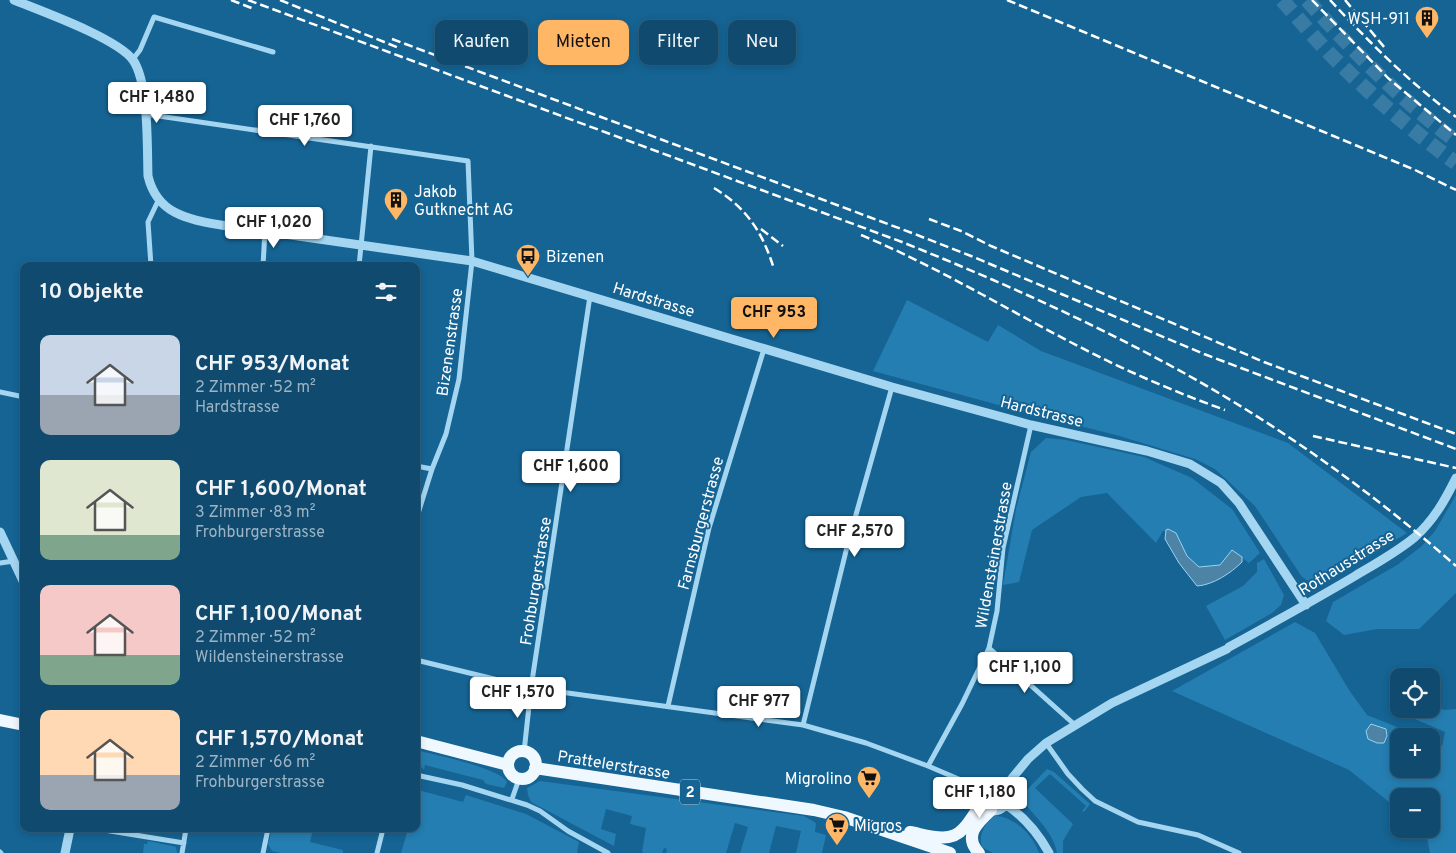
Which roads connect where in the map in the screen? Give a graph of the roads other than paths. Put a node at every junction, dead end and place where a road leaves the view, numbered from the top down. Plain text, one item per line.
1 (14, 0) edge
2 (273, 52) dead end
3 (133, 59) junction
4 (145, 114) junction
5 (371, 146) junction
6 (158, 201) junction
7 (265, 230) junction
8 (362, 244) junction
9 (472, 261) junction
10 (151, 262) edge
11 (263, 262) edge
12 (360, 262) edge
13 (590, 295) junction
14 (764, 349) junction
15 (892, 387) junction
16 (0, 392) edge
17 (20, 397) edge
18 (1031, 425) junction
19 (420, 467) edge
20 (432, 469) junction
21 (1456, 478) edge
22 (420, 507) edge
23 (0, 532) edge
24 (14, 561) junction
25 (0, 563) edge
26 (20, 574) edge
27 (1306, 605) junction
28 (989, 648) junction
29 (420, 661) edge
30 (531, 688) junction
31 (668, 706) junction
32 (0, 720) edge
33 (20, 724) edge
34 (803, 725) junction
35 (1075, 726) junction
36 (420, 742) edge
37 (1046, 743) junction
38 (524, 752) junction
39 (508, 765) junction
40 (928, 766) junction
41 (536, 768) junction
42 (420, 775) edge
43 (519, 779) junction
44 (1004, 788) junction
45 (982, 789) junction
46 (512, 799) junction
47 (1005, 804) junction
48 (986, 807) junction
49 (844, 818) junction
50 (69, 832) edge
51 (116, 832) edge
52 (186, 832) edge
53 (268, 832) edge
54 (382, 832) edge
55 (184, 843) junction
56 (65, 853) edge
57 (182, 853) edge
58 (265, 853) edge
59 (377, 853) edge
60 (608, 853) edge
61 (928, 853) edge
62 (950, 853) edge
63 (979, 853) edge
64 (1049, 853) edge
65 (1239, 853) edge

1 - 3 street
2 - 3 street
3 - 4 street
4 - 5 street
4 - 6 street
5 - 8 street
5 - 9 street, Bizenenstrasse
6 - 7 street, Hardstrasse
6 - 10 street
7 - 8 street, Hardstrasse
7 - 11 street
8 - 9 street, Hardstrasse
8 - 12 street
9 - 13 street, Hardstrasse
9 - 20 street, Bizenenstrasse
13 - 14 street, Hardstrasse
13 - 30 street, Frohburgerstrasse
14 - 15 street, Hardstrasse
14 - 31 street, Farnsburgerstrasse
15 - 18 street, Hardstrasse
15 - 34 street
16 - 17 street
18 - 27 street, Hardstrasse
18 - 28 street, Wildensteinerstrasse
19 - 20 street
20 - 22 street, Bizenenstrasse
21 - 27 street, Rothausstrasse
23 - 24 street
24 - 25 street
24 - 26 street
27 - 35 street, Rothausstrasse
28 - 35 street
28 - 40 street, Wildensteinerstrasse
29 - 30 street
30 - 31 street
30 - 38 street, Frohburgerstrasse
31 - 34 street
32 - 33 main road
34 - 40 street
35 - 37 street, Rothausstrasse
36 - 39 main road
37 - 44 street, Rothausstrasse
37 - 65 street
38 - 39 main road
38 - 41 main road, Prattelerstrasse
39 - 43 main road
40 - 45 street
41 - 43 main road, Prattelerstrasse
41 - 49 main road, Prattelerstrasse / 2
42 - 46 street
43 - 46 street
44 - 45 street
44 - 47 street
45 - 48 street
46 - 60 street
47 - 48 street
47 - 64 street
48 - 49 main road
48 - 63 main road
49 - 61 main road
49 - 62 main road, Prattelerstrasse / 2
50 - 56 street
51 - 55 street
52 - 55 street
53 - 58 street
54 - 59 street
55 - 57 street

